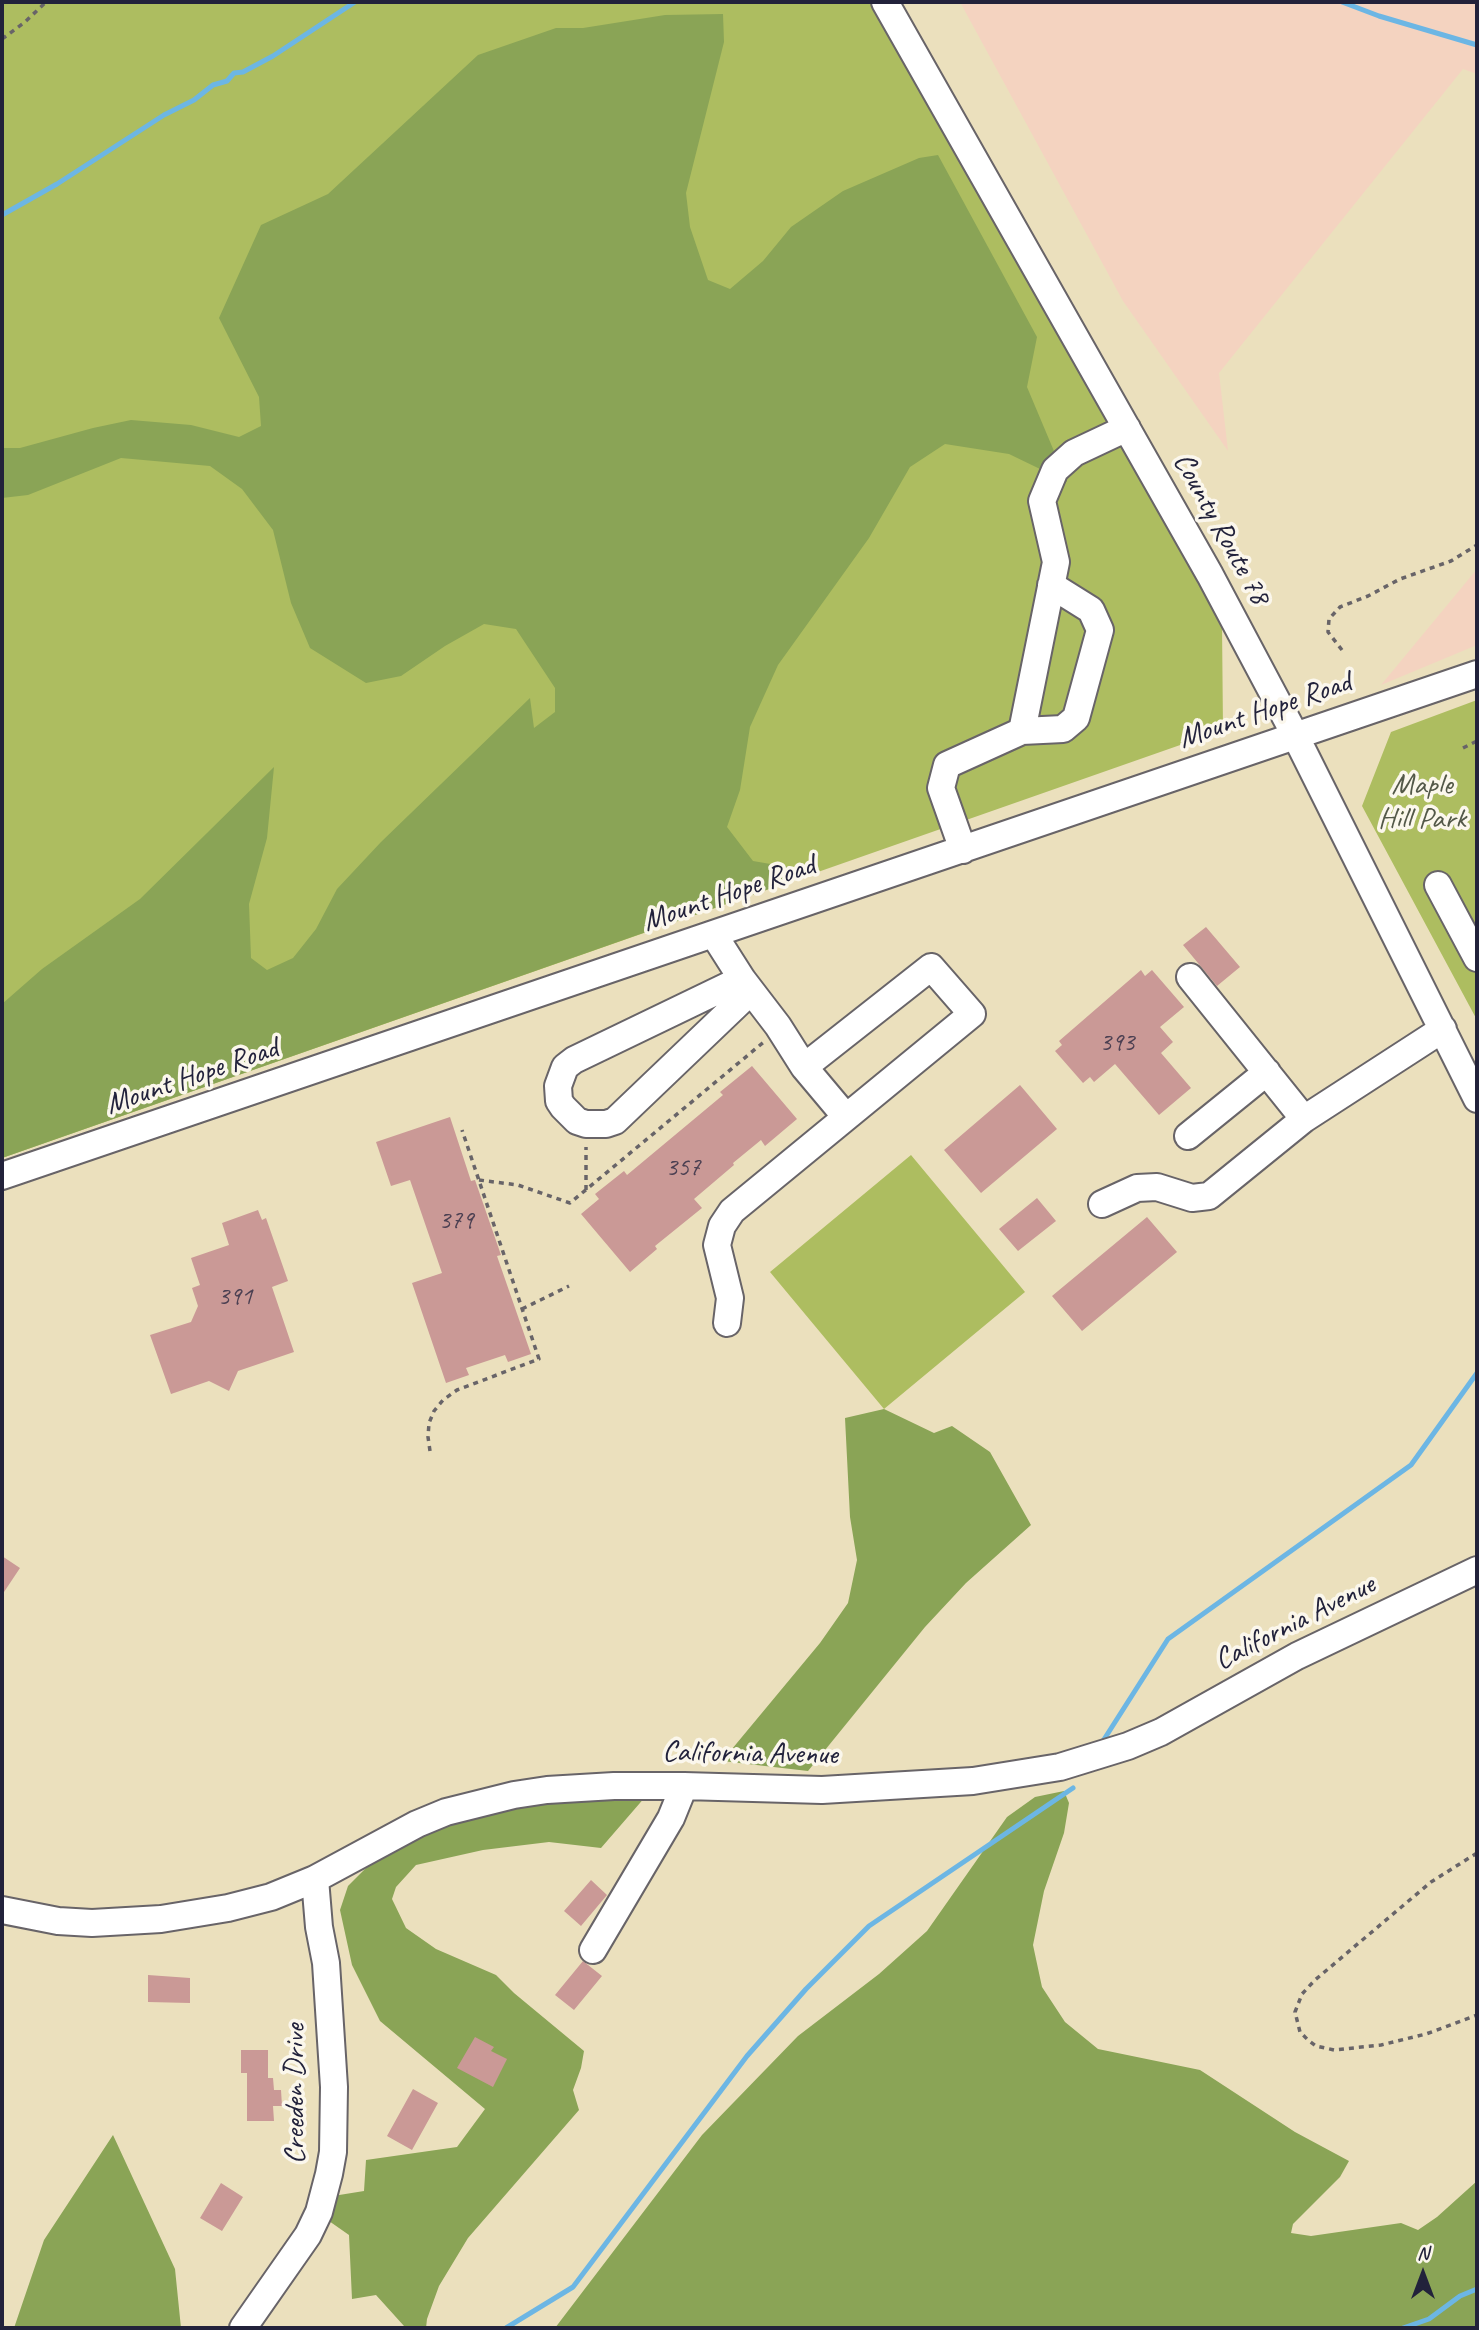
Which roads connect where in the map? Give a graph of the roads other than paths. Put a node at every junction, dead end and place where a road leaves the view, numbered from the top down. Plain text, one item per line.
1 (885, 2) edge
2 (1127, 428) junction
3 (1052, 585) junction
4 (1477, 674) edge
5 (1022, 731) junction
6 (1295, 735) junction
7 (962, 850) junction
8 (1438, 885) dead end
9 (714, 935) junction
10 (1477, 958) edge
11 (1190, 977) dead end
12 (747, 985) junction
13 (1443, 1029) junction
14 (804, 1068) junction
15 (1267, 1072) junction
16 (1477, 1099) edge
17 (846, 1117) junction
18 (1304, 1119) junction
19 (1188, 1136) dead end
20 (2, 1177) edge
21 (1102, 1204) dead end
22 (727, 1323) dead end
23 (1477, 1570) edge
24 (684, 1786) junction
25 (315, 1879) junction
26 (2, 1910) edge
27 (593, 1950) dead end
28 (243, 2328) edge

1 - 2 street, County Route 78
2 - 3 street
2 - 6 street, County Route 78
3 - 5 street
3 - 5 street
4 - 6 street, Mount Hope Road
5 - 7 street
6 - 7 street, Mount Hope Road
6 - 13 street, County Route 78
7 - 9 street, Mount Hope Road
8 - 10 street
9 - 12 street
9 - 20 street, Mount Hope Road
11 - 15 street
12 - 12 street
12 - 14 street
13 - 16 street, County Route 78
13 - 18 street
14 - 17 street
14 - 17 street
15 - 18 street
15 - 19 street
17 - 22 street
18 - 21 street
23 - 24 street, California Avenue
24 - 25 street, California Avenue
24 - 27 street
25 - 26 street, California Avenue
25 - 28 street, Creeden Drive

